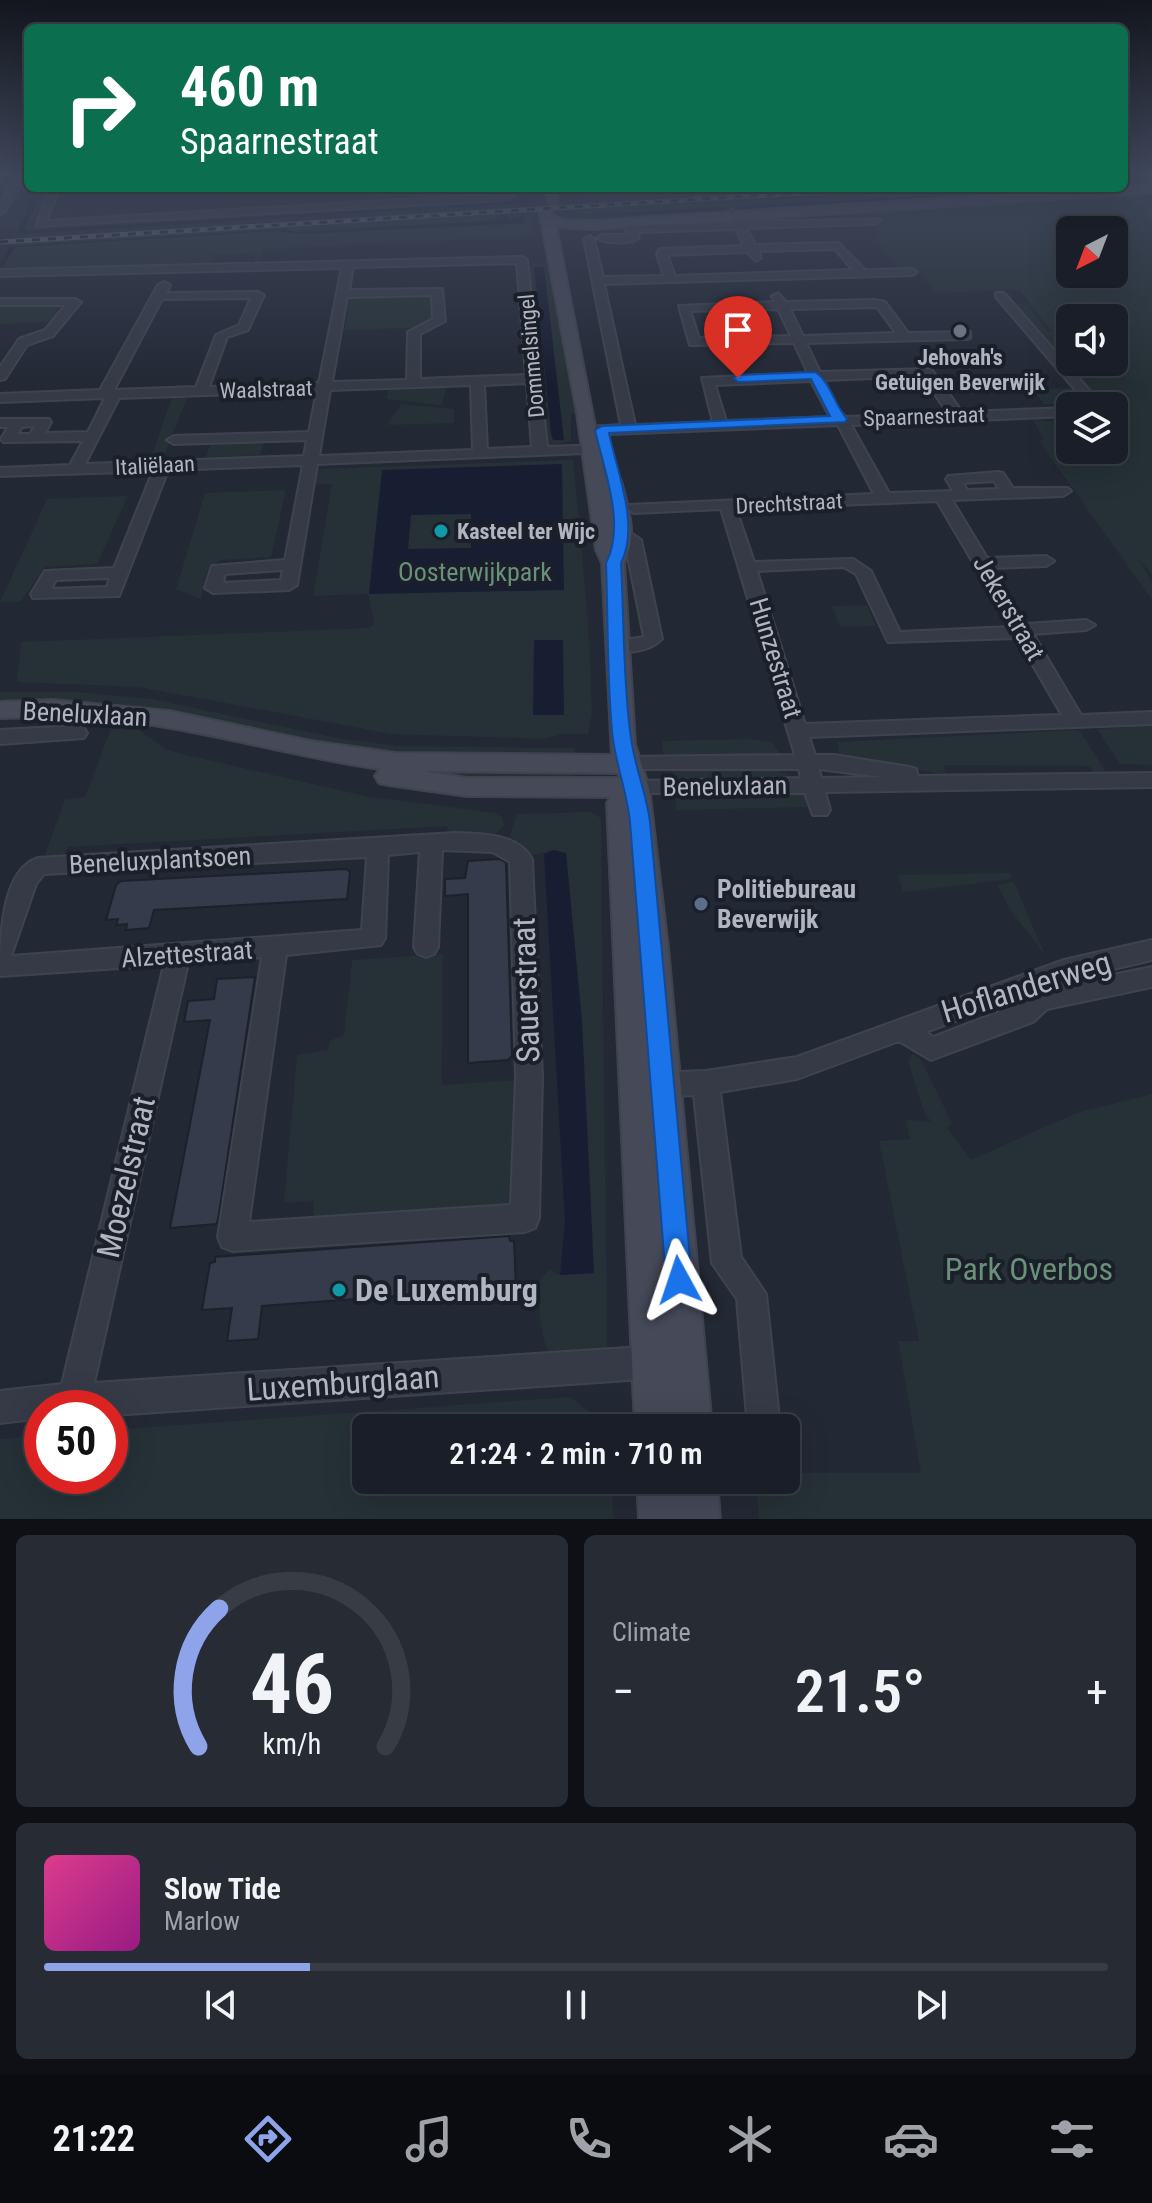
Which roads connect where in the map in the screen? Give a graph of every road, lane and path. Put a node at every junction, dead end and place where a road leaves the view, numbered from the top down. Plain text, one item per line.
1 (558, 244) edge
2 (590, 244) edge
3 (748, 244) edge
4 (751, 249) junction
5 (348, 264) junction
6 (173, 269) junction
7 (912, 272) dead end
8 (0, 273) edge
9 (862, 273) junction
10 (768, 276) junction
11 (671, 279) junction
12 (596, 281) junction
13 (344, 294) junction
14 (1000, 295) dead end
15 (158, 296) junction
16 (0, 302) edge
17 (782, 305) junction
18 (966, 335) dead end
19 (904, 336) junction
20 (798, 340) junction
21 (0, 376) edge
22 (815, 376) junction
23 (532, 379) junction
24 (477, 381) junction
25 (413, 383) junction
26 (323, 387) junction
27 (201, 391) junction
28 (1084, 392) edge
29 (109, 394) junction
30 (0, 398) edge
31 (1056, 412) edge
32 (957, 415) junction
33 (841, 419) junction
34 (0, 423) edge
35 (720, 423) junction
36 (629, 429) junction
37 (92, 436) junction
38 (315, 436) junction
39 (174, 440) dead end
40 (595, 440) junction
41 (540, 452) junction
42 (480, 454) junction
43 (309, 461) junction
44 (163, 464) junction
45 (76, 468) junction
46 (5, 472) edge
47 (0, 490) edge
48 (1063, 491) dead end
49 (884, 498) junction
50 (943, 498) junction
51 (728, 507) junction
52 (634, 508) dead end
53 (612, 535) junction
54 (1046, 561) dead end
55 (983, 563) junction
56 (292, 565) dead end
57 (747, 567) junction
58 (120, 573) dead end
59 (1086, 625) dead end
60 (1023, 632) junction
61 (618, 646) junction
62 (0, 710) edge
63 (1152, 718) edge
64 (1074, 719) junction
65 (798, 729) junction
66 (77, 733) dead end
67 (0, 737) edge
68 (806, 763) junction
69 (627, 780) junction
70 (1152, 780) edge
71 (953, 781) junction
72 (812, 784) junction
73 (820, 810) dead end
74 (431, 846) junction
75 (378, 848) junction
76 (275, 947) junction
77 (426, 947) dead end
78 (1152, 950) edge
79 (0, 953) edge
80 (178, 956) junction
81 (0, 966) edge
82 (1152, 977) edge
83 (901, 1029) junction
84 (706, 1083) junction
85 (650, 1085) junction
86 (669, 1361) junction
87 (76, 1390) edge
88 (128, 1398) edge
89 (24, 1404) edge
90 (0, 1407) edge
91 (659, 1414) edge
92 (686, 1414) edge
93 (763, 1414) edge
94 (660, 1494) edge
95 (696, 1494) edge
96 (661, 1519) edge
97 (698, 1519) edge

1 - 40 main road
2 - 12 street
3 - 4 street
4 - 9 street
4 - 10 street
4 - 11 street
5 - 6 street
5 - 13 street
5 - 23 street, Dommelsingel
6 - 8 street
6 - 15 street
7 - 9 street
9 - 10 street
10 - 11 street
10 - 17 street
11 - 12 street
12 - 36 street
13 - 25 street
13 - 26 street
14 - 28 street
15 - 27 street
15 - 29 street
16 - 21 street
17 - 19 street
17 - 20 street
17 - 20 street
18 - 19 street
19 - 20 street
20 - 22 street
22 - 32 street
22 - 33 street
22 - 35 street
23 - 24 street, Waalstraat
23 - 41 street, Dommelsingel
24 - 25 street, Waalstraat
24 - 42 street
25 - 26 street, Waalstraat
26 - 27 street, Waalstraat
26 - 38 street
27 - 29 street, Waalstraat
29 - 30 street, Waalstraat
29 - 37 street
31 - 32 street, Spaarnestraat
32 - 33 street, Spaarnestraat
33 - 35 street, Spaarnestraat
33 - 49 street
34 - 37 street
35 - 36 street, Spaarnestraat
36 - 40 street, Spaarnestraat
37 - 45 street
38 - 39 street, Italiëlaan
38 - 43 street
40 - 41 street, Italiëlaan
40 - 53 main road
41 - 42 street, Italiëlaan
42 - 43 street, Italiëlaan
43 - 44 street, Italiëlaan
43 - 56 street
44 - 45 street, Italiëlaan
44 - 58 street
45 - 46 street, Italiëlaan
46 - 47 street
48 - 50 street, Drechtstraat
49 - 50 street, Drechtstraat
49 - 51 street, Drechtstraat
50 - 55 street, Jekerstraat
51 - 52 street, Drechtstraat
51 - 57 street, Hunzestraat
53 - 61 main road
53 - 61 street
54 - 55 street
55 - 60 street, Jekerstraat
57 - 60 street
57 - 65 street, Hunzestraat
59 - 60 street
60 - 64 street, Jekerstraat
61 - 69 main road
62 - 69 main road, Beneluxlaan
63 - 64 street
64 - 65 street
65 - 68 street, Hunzestraat
66 - 67 street
68 - 69 street, Beneluxlaan
68 - 71 street, Beneluxlaan
68 - 72 street, Hunzestraat
69 - 72 street, Beneluxlaan
69 - 85 main road
70 - 71 street, Beneluxlaan
71 - 72 street, Beneluxlaan
72 - 73 street, Hunzestraat
74 - 75 street, Sauerstraat
74 - 76 street, Sauerstraat
74 - 77 street
75 - 76 street, Alzettestraat
75 - 79 street, Beneluxplantsoen
76 - 80 street, Alzettestraat
78 - 83 street, Hoflanderweg
80 - 81 street, Alzettestraat
80 - 87 street, Moezelstraat
82 - 83 street, Hoflanderweg
83 - 84 street, Hoflanderweg
84 - 85 street, Hoflanderweg
84 - 93 street
85 - 86 main road
86 - 88 street, Luxemburglaan
86 - 91 main road
86 - 92 main road
89 - 90 street, Luxemburglaan
94 - 96 main road
95 - 97 main road

